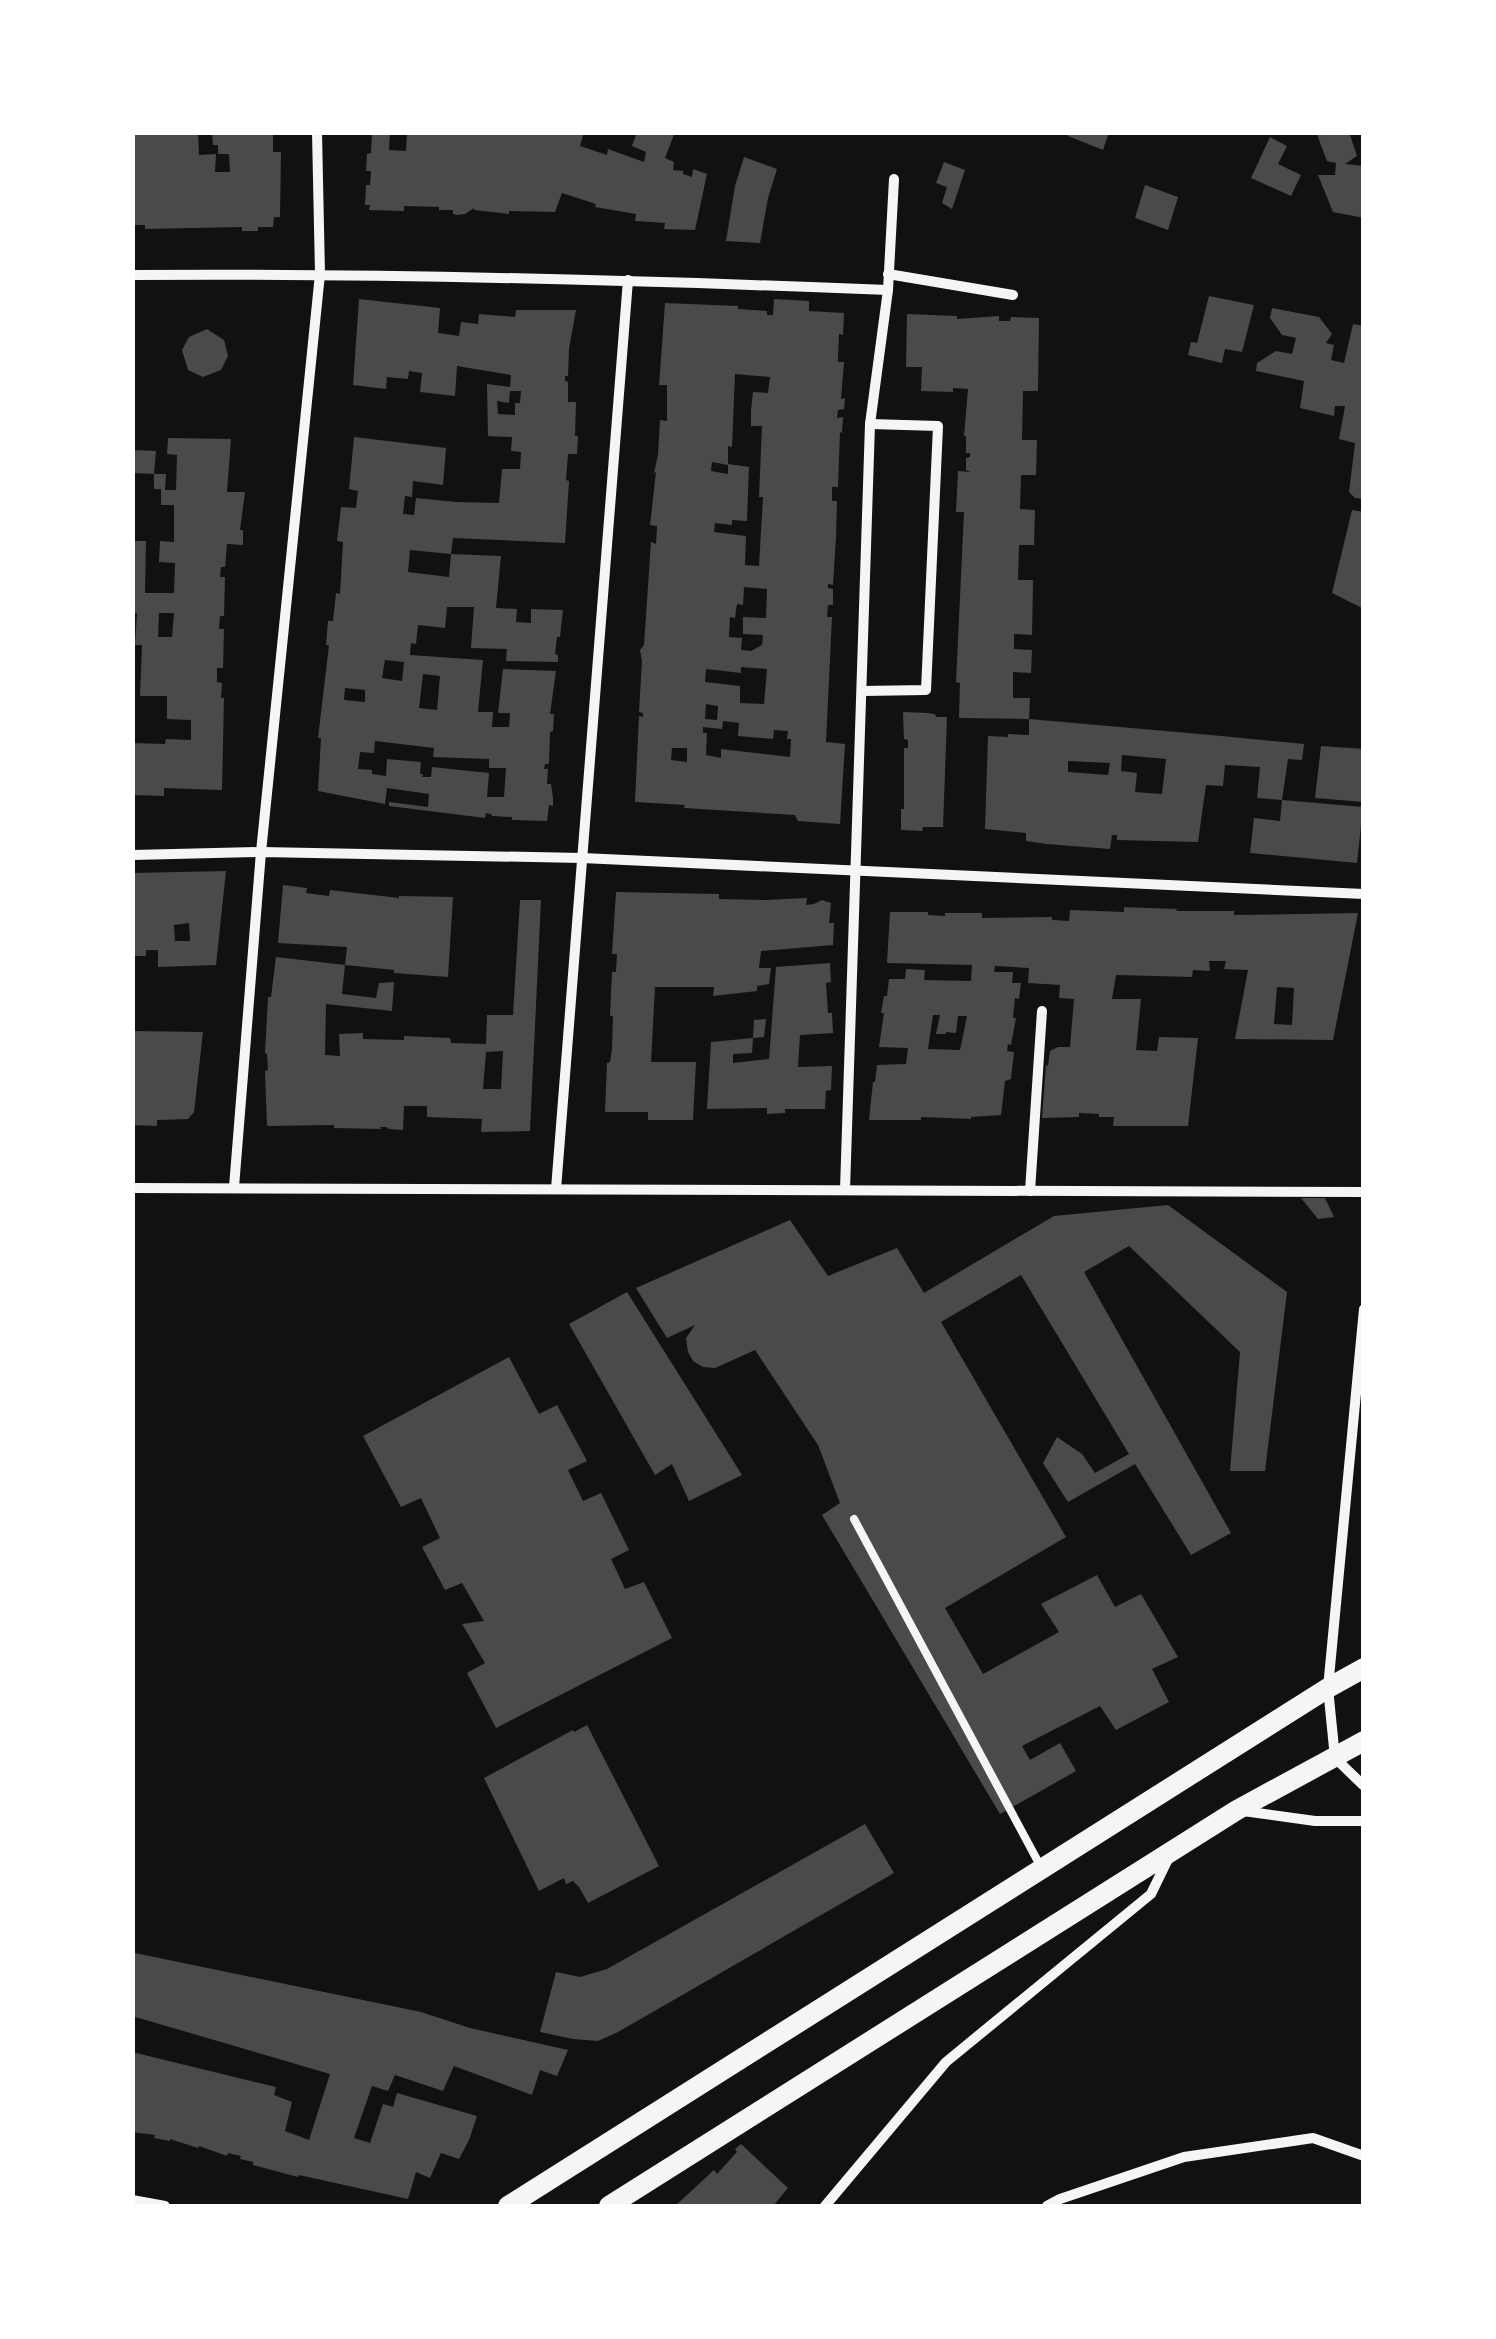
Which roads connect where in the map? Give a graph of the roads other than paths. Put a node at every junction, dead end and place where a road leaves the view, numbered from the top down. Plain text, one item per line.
1 (317, 132) edge
2 (894, 179) dead end
3 (320, 274) junction
4 (888, 274) junction
5 (132, 275) edge
6 (628, 280) junction
7 (888, 290) junction
8 (1013, 295) dead end
9 (870, 424) junction
10 (863, 691) junction
11 (262, 852) junction
12 (132, 856) edge
13 (582, 858) junction
14 (854, 872) junction
15 (1364, 894) edge
16 (1042, 1011) dead end
17 (234, 1187) junction
18 (132, 1188) edge
19 (556, 1189) junction
20 (846, 1190) junction
21 (1030, 1191) junction
22 (1364, 1192) edge
23 (1364, 1308) edge
24 (854, 1519) dead end
25 (1364, 1668) edge
26 (1328, 1688) junction
27 (1364, 1741) edge
28 (1334, 1758) junction
29 (1364, 1786) edge
30 (1237, 1810) junction
31 (1364, 1821) edge
32 (1170, 1853) junction
33 (1042, 1869) junction
34 (1364, 2156) edge
35 (132, 2200) edge
36 (165, 2206) edge
37 (508, 2206) edge
38 (610, 2206) edge
39 (825, 2206) edge
40 (1048, 2206) edge

1 - 3 street
2 - 4 street
3 - 5 street
3 - 6 street
3 - 11 street
4 - 7 street
4 - 8 street
6 - 7 street
6 - 13 street
7 - 9 street
9 - 10 street
9 - 10 street
10 - 14 street
11 - 12 street
11 - 13 street
11 - 17 street
13 - 14 street
13 - 19 street
14 - 15 street
14 - 20 street
16 - 21 street
17 - 18 street
17 - 19 street
19 - 20 street
20 - 21 street
21 - 22 street
23 - 26 street
24 - 33 lane
25 - 26 main road
26 - 28 street
26 - 33 main road
27 - 28 main road
28 - 29 street
28 - 30 main road
30 - 31 street
30 - 32 main road
32 - 38 main road
32 - 39 street
33 - 37 main road
34 - 40 street
35 - 36 street

